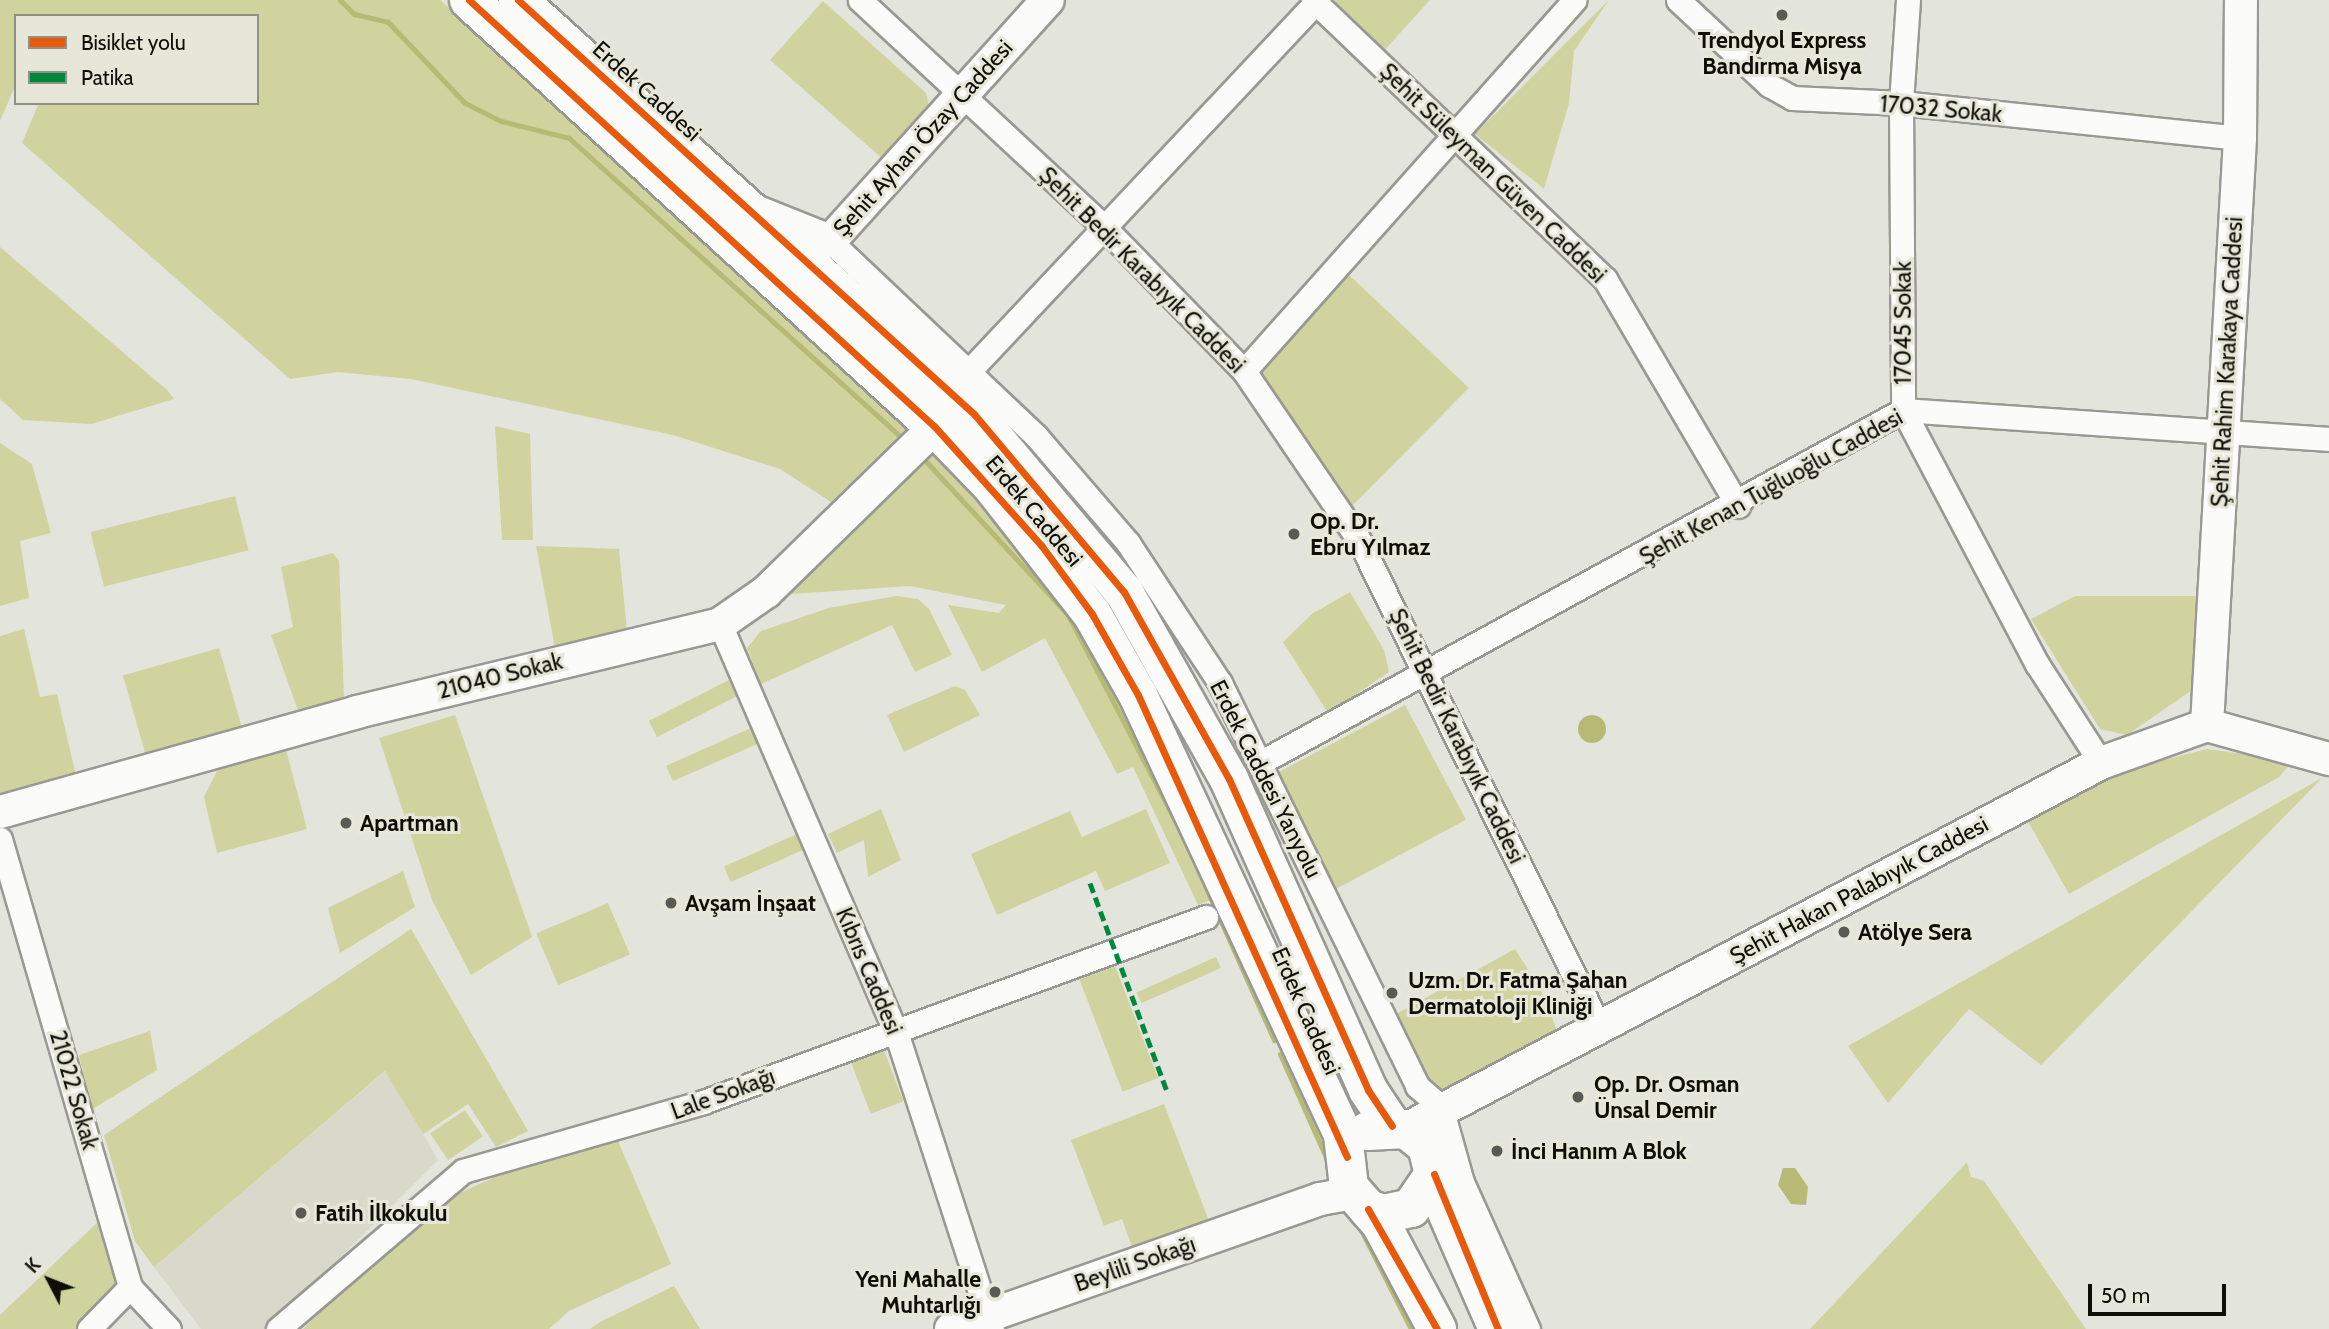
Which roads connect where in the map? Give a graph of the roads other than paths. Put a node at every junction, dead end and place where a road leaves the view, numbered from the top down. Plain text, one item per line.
1 (469, 0) edge
2 (518, 0) edge
3 (860, 0) edge
4 (1048, 0) edge
5 (1575, 0) edge
6 (1678, 0) edge
7 (1908, 0) edge
8 (1316, 1) edge
9 (2243, 3) edge
10 (961, 94) junction
11 (1901, 103) junction
12 (1453, 134) junction
13 (2240, 138) junction
14 (746, 207) junction
15 (1105, 228) junction
16 (831, 241) junction
17 (971, 369) junction
18 (1244, 371) junction
19 (1903, 410) junction
20 (935, 427) junction
21 (2221, 429) junction
22 (2329, 439) edge
23 (1738, 506) junction
24 (720, 624) junction
25 (1428, 672) junction
26 (2207, 725) junction
27 (2329, 759) edge
28 (1263, 761) junction
29 (2101, 763) junction
30 (0, 811) edge
31 (0, 839) edge
32 (1206, 917) dead end
33 (1601, 1030) junction
34 (896, 1031) junction
35 (1422, 1132) junction
36 (1347, 1187) junction
37 (130, 1287) junction
38 (989, 1323) edge
39 (89, 1329) edge
40 (169, 1329) edge
41 (278, 1329) edge
42 (951, 1329) edge
43 (1437, 1329) edge
44 (1498, 1329) edge
45 (1528, 1329) edge

1 - 20 highway, Erdek Caddesi
2 - 14 highway, Erdek Caddesi
3 - 10 street, Şehit Bedir Karabıyık Caddesi
4 - 10 main road, Şehit Ayhan Özay Caddesi
5 - 12 street
6 - 11 street, 17032 Sokak
7 - 11 street, 17045 Sokak
8 - 12 street, Şehit Süleyman Güven Caddesi
8 - 15 street
9 - 13 main road, Şehit Rahim Karakaya Caddesi
10 - 15 street, Şehit Bedir Karabıyık Caddesi
10 - 16 main road, Şehit Ayhan Özay Caddesi
11 - 13 street, 17032 Sokak
11 - 19 street, 17045 Sokak
12 - 18 street
12 - 23 street, Şehit Süleyman Güven Caddesi
13 - 21 main road, Şehit Rahim Karakaya Caddesi
14 - 16 main road, Şehit Ayhan Özay Caddesi
14 - 35 highway, Erdek Caddesi
15 - 17 street
15 - 18 street, Şehit Bedir Karabıyık Caddesi
16 - 17 street, Erdek Caddesi Yanyolu
17 - 28 street, Erdek Caddesi Yanyolu
18 - 25 street, Şehit Bedir Karabıyık Caddesi
19 - 21 street, Şehit Kenan Tuğluoğlu Caddesi
19 - 23 street, Şehit Kenan Tuğluoğlu Caddesi
19 - 29 street, 17045 Sokak
20 - 24 main road, 21040 Sokak
20 - 36 highway, Erdek Caddesi
21 - 22 street, Şehit Kenan Tuğluoğlu Caddesi
21 - 26 main road, Şehit Rahim Karakaya Caddesi
23 - 25 street, Şehit Kenan Tuğluoğlu Caddesi
24 - 30 main road, 21040 Sokak
24 - 34 street, Kıbrıs Caddesi
25 - 28 street, Şehit Kenan Tuğluoğlu Caddesi
25 - 33 street, Şehit Bedir Karabıyık Caddesi
26 - 27 main road
26 - 29 main road, Şehit Hakan Palabıyık Caddesi
28 - 35 street, Erdek Caddesi Yanyolu
29 - 33 main road, Şehit Hakan Palabıyık Caddesi
31 - 37 street, 21022 Sokak
32 - 34 street, Lale Sokağı
33 - 35 main road, Şehit Hakan Palabıyık Caddesi
34 - 38 street, Kıbrıs Caddesi
34 - 41 street, Lale Sokağı
35 - 36 highway
35 - 36 highway
35 - 44 highway, Erdek Caddesi
35 - 45 street
36 - 38 main road, Beylili Sokağı
36 - 43 highway, Erdek Caddesi
37 - 39 street
37 - 40 street, 21022 Sokak
38 - 42 main road, Beylili Sokağı

